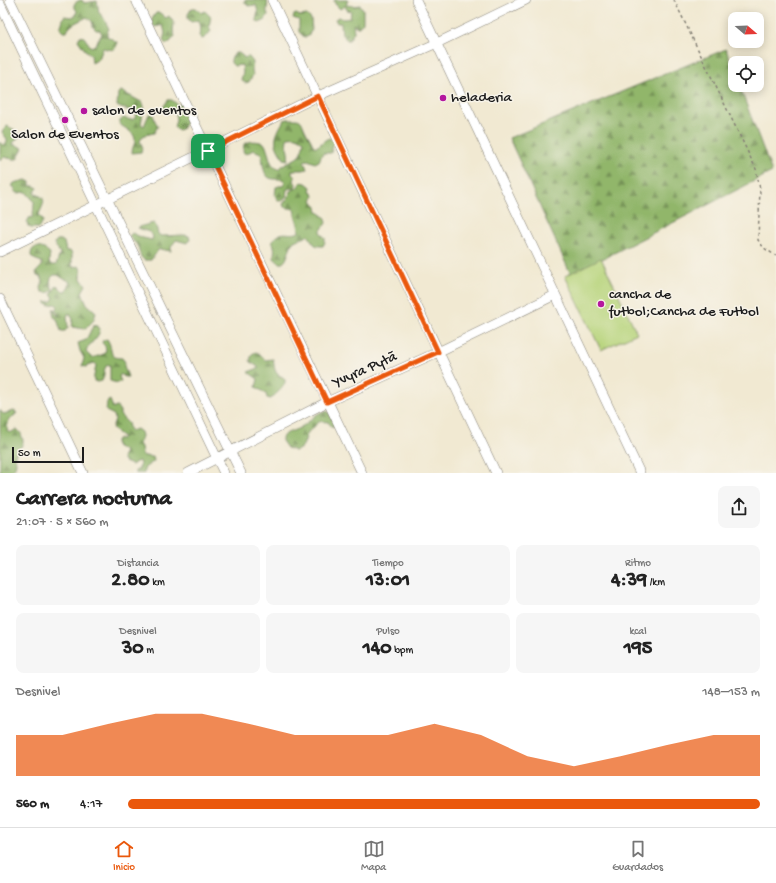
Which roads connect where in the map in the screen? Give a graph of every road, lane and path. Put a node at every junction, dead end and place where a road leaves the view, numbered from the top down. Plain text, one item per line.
1 (10, 0) edge
2 (136, 0) edge
3 (272, 0) edge
4 (416, 0) edge
5 (526, 0) edge
6 (674, 0) edge
7 (0, 4) edge
8 (436, 43) junction
9 (318, 96) junction
10 (208, 151) junction
11 (108, 200) junction
12 (95, 205) junction
13 (0, 252) edge
14 (776, 256) edge
15 (555, 295) junction
16 (0, 299) edge
17 (438, 352) junction
18 (327, 402) junction
19 (230, 452) junction
20 (217, 458) junction
21 (83, 473) edge
22 (188, 473) edge
23 (224, 473) edge
24 (241, 473) edge
25 (362, 473) edge
26 (496, 473) edge
27 (640, 473) edge

1 - 11 street
2 - 10 street
3 - 9 street
4 - 8 street
5 - 8 street
6 - 14 path
7 - 12 street
8 - 9 street
8 - 15 street
9 - 10 street
9 - 17 street
10 - 11 street
10 - 18 street
11 - 12 street
11 - 19 street
12 - 13 street
12 - 20 street
15 - 17 street, Yvyra Pytã
15 - 27 street
16 - 21 street
17 - 18 street, Yvyra Pytã
17 - 26 street
18 - 19 street, Yvyra Pytã
18 - 25 street
19 - 20 street, Yvyra Pytã
19 - 24 street
20 - 22 street, Yvyra Pytã
20 - 23 street

